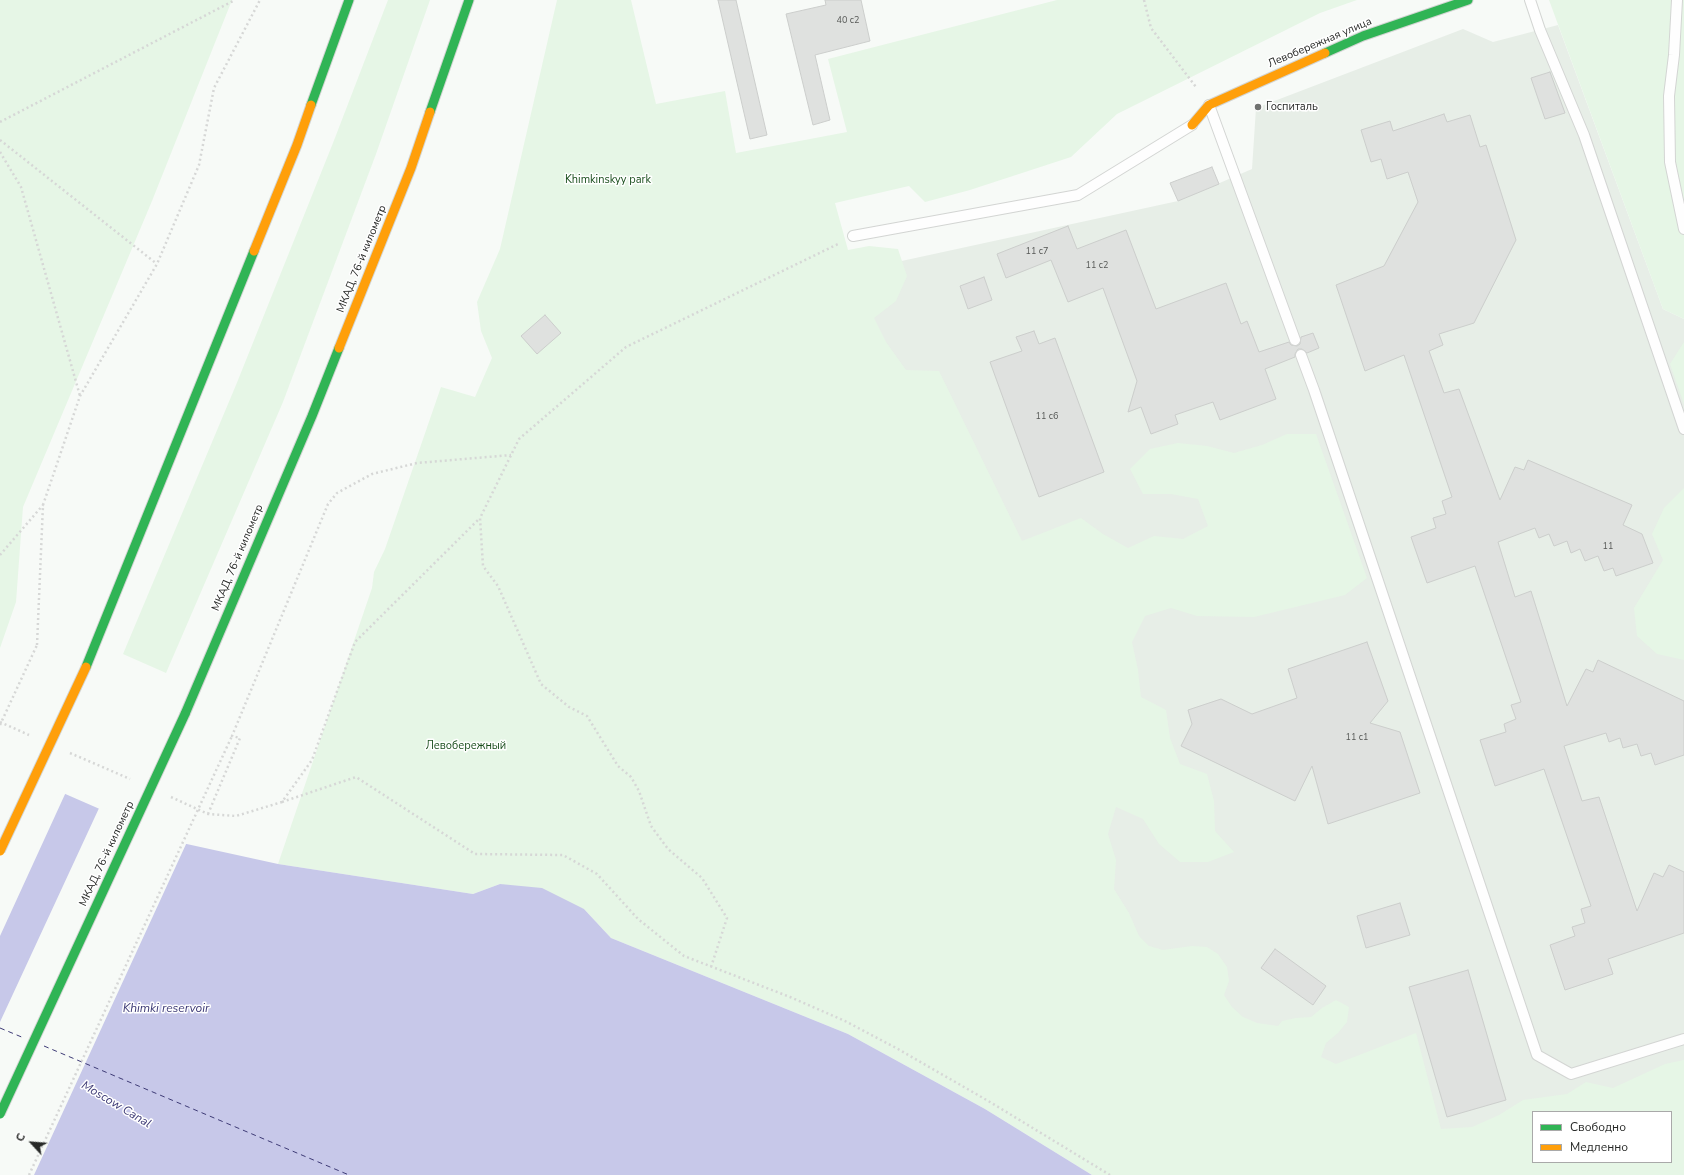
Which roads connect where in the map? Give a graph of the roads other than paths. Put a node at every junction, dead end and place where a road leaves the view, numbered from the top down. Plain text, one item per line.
1 (348, 0) edge
2 (469, 0) edge
3 (1468, 0) edge
4 (1530, 0) edge
5 (1677, 0) edge
6 (1209, 105) junction
7 (1192, 125) joint
8 (1684, 229) edge
9 (853, 236) road end
10 (1295, 340) dead end
11 (1301, 355) dead end
12 (1684, 429) edge
13 (0, 851) edge
14 (1684, 1039) edge
15 (0, 1114) edge

1 - 13 main road, bridge
2 - 15 main road, МКАД, 76-й километр, bridge
3 - 6 main road, Левобережная улица
4 - 12 lane
5 - 8 lane
6 - 7 main road, Левобережная улица
6 - 10 lane
7 - 9 lane
11 - 14 lane

